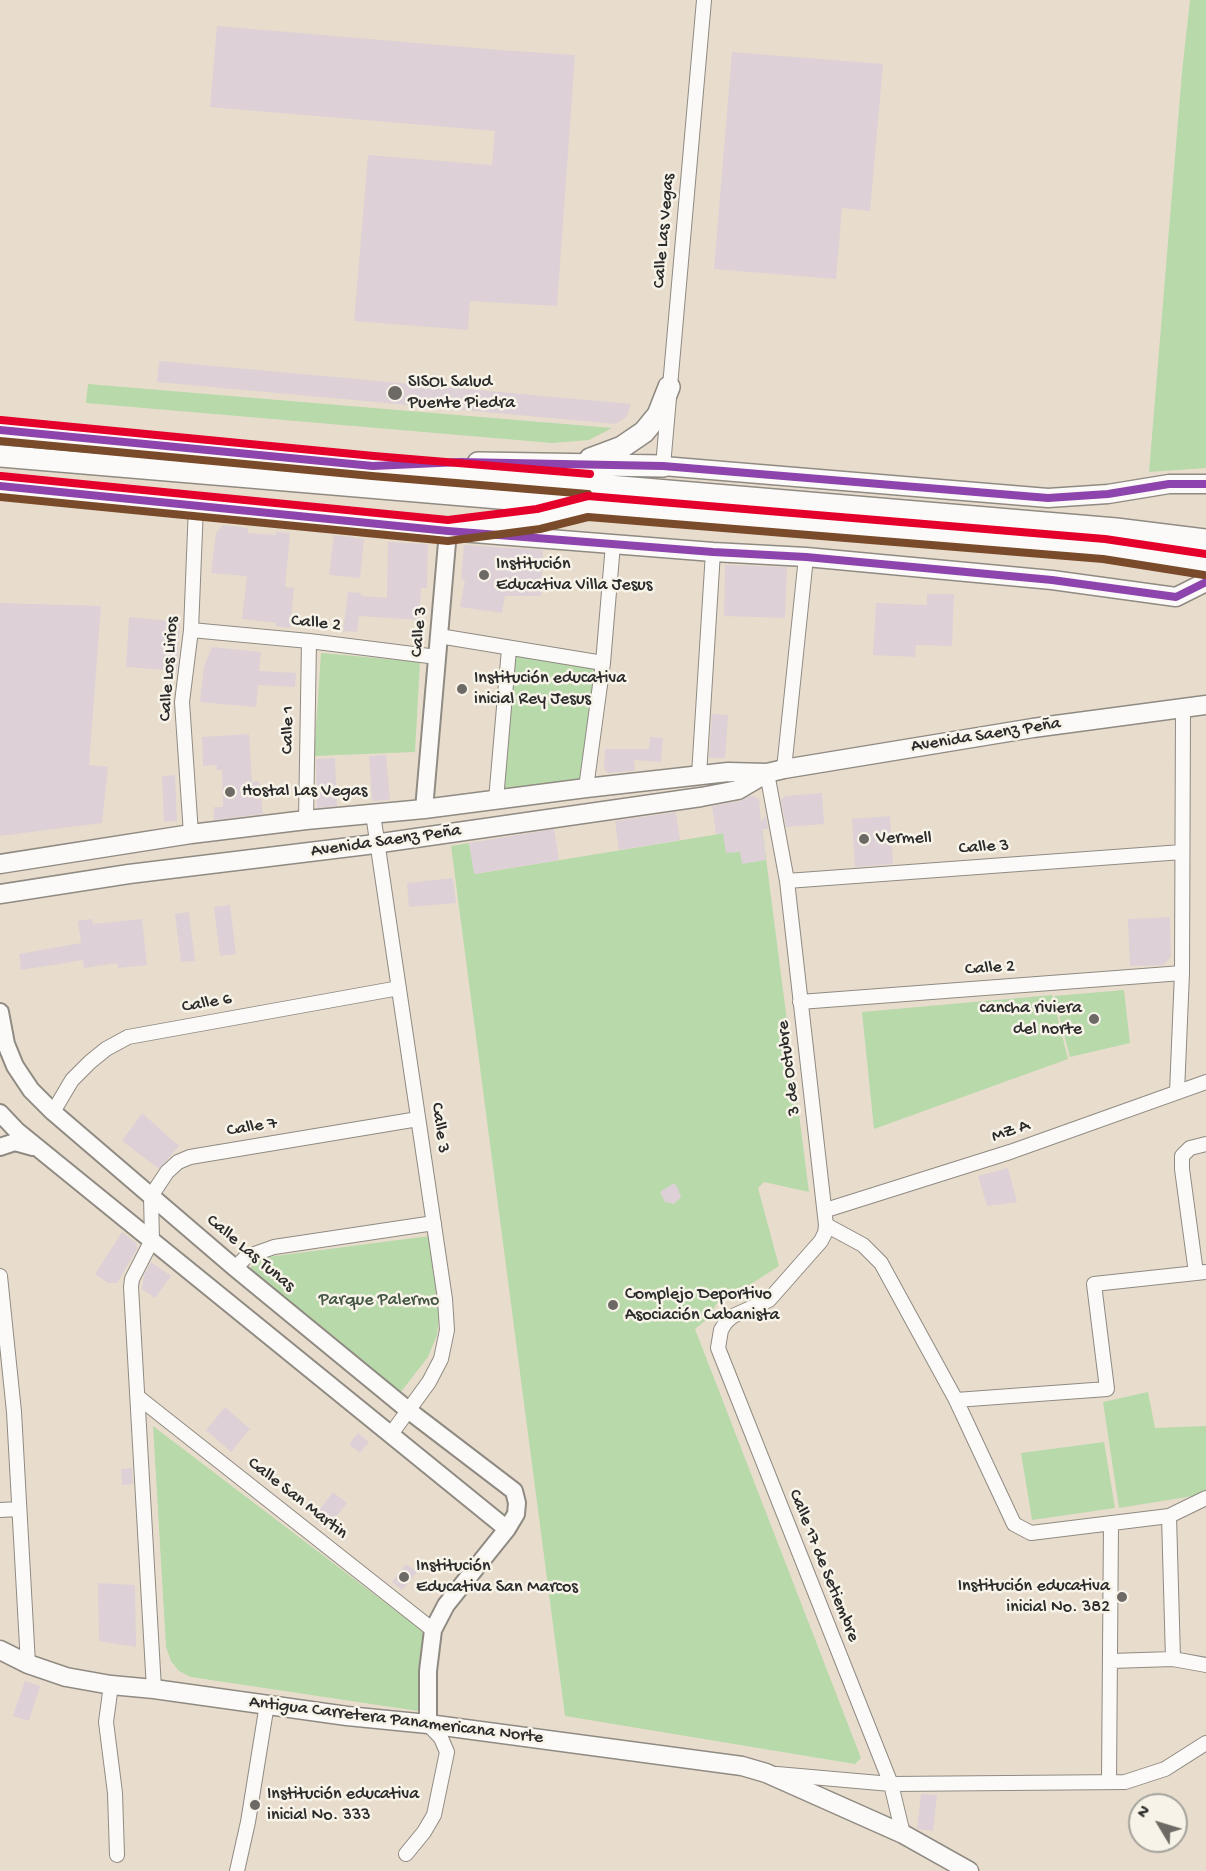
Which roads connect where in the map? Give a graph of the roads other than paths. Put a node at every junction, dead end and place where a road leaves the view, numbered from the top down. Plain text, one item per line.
1 (704, 0) edge
2 (669, 387) junction
3 (0, 430) edge
4 (0, 456) edge
5 (569, 463) junction
6 (373, 466) junction
7 (663, 466) junction
8 (1206, 484) edge
9 (0, 486) edge
10 (196, 506) junction
11 (587, 506) junction
12 (448, 531) junction
13 (1206, 540) edge
14 (613, 544) junction
15 (714, 552) junction
16 (806, 557) junction
17 (1160, 557) junction
18 (1206, 565) edge
19 (1206, 580) edge
20 (191, 630) junction
21 (439, 636) junction
22 (309, 641) junction
23 (509, 649) junction
24 (437, 657) junction
25 (603, 663) junction
26 (1206, 705) edge
27 (1183, 708) junction
28 (775, 771) junction
29 (699, 775) junction
30 (586, 788) junction
31 (496, 800) junction
32 (424, 809) junction
33 (373, 814) junction
34 (306, 820) junction
35 (191, 834) junction
36 (127, 844) junction
37 (377, 844) junction
38 (1182, 852) junction
39 (0, 864) edge
40 (129, 874) junction
41 (787, 881) junction
42 (0, 894) edge
43 (1182, 973) junction
44 (399, 988) junction
45 (800, 1002) junction
46 (0, 1014) edge
47 (1206, 1082) edge
48 (1177, 1092) junction
49 (53, 1112) junction
50 (0, 1113) edge
51 (418, 1119) junction
52 (1206, 1144) edge
53 (0, 1147) edge
54 (43, 1151) junction
55 (151, 1196) junction
56 (826, 1210) junction
57 (434, 1223) junction
58 (826, 1225) junction
59 (152, 1240) junction
60 (235, 1268) junction
61 (1201, 1273) edge
62 (0, 1276) edge
63 (733, 1316) joint
64 (4, 1349) edge
65 (138, 1397) junction
66 (956, 1400) junction
67 (408, 1410) junction
68 (391, 1434) junction
69 (1206, 1498) edge
70 (19, 1509) junction
71 (0, 1510) edge
72 (1169, 1516) junction
73 (1111, 1523) junction
74 (507, 1529) junction
75 (433, 1630) junction
76 (0, 1650) edge
77 (1173, 1659) junction
78 (1111, 1660) junction
79 (27, 1664) junction
80 (1206, 1665) edge
81 (111, 1685) junction
82 (154, 1689) junction
83 (267, 1704) junction
84 (428, 1724) junction
85 (1206, 1743) edge
86 (766, 1773) junction
87 (1109, 1782) junction
88 (891, 1784) junction
89 (903, 1834) junction
90 (406, 1854) dead end
91 (117, 1855) dead end
92 (237, 1871) edge
93 (969, 1871) edge

1 - 2 street, Calle Las Vegas
2 - 5 highway
2 - 7 street, Calle Las Vegas
3 - 6 highway
4 - 11 highway
5 - 6 highway
5 - 7 highway
6 - 13 highway
7 - 8 main road
9 - 10 main road
10 - 12 main road
10 - 20 street, Calle Los Lirios
11 - 12 highway
11 - 17 highway
12 - 14 main road
12 - 21 street, Calle 3
14 - 15 main road
14 - 25 street
15 - 16 main road
15 - 29 street
16 - 19 main road
16 - 28 street, 3 de Octubre
17 - 18 highway
17 - 19 highway
20 - 22 street, Calle 2
20 - 35 street, Calle Los Lirios
21 - 23 street
21 - 24 street, Calle 3
22 - 24 street, Calle 2
22 - 34 street, Calle 1
23 - 25 street
23 - 31 street
24 - 32 street, Calle 3
25 - 30 street
26 - 27 main road, Avenida Saenz Peña
27 - 28 main road, Avenida Saenz Peña
27 - 38 street
28 - 29 main road, Avenida Saenz Peña
28 - 37 main road, Avenida Saenz Peña
28 - 41 street, 3 de Octubre
29 - 30 main road, Avenida Saenz Peña
30 - 31 main road, Avenida Saenz Peña
31 - 32 main road, Avenida Saenz Peña
32 - 33 main road, Avenida Saenz Peña
33 - 34 main road, Avenida Saenz Peña
33 - 37 street, Calle 3
34 - 35 main road, Avenida Saenz Peña
35 - 36 main road, Avenida Saenz Peña
36 - 39 main road, Avenida Saenz Peña
36 - 40 main road
37 - 40 main road, Avenida Saenz Peña
37 - 44 street, Calle 3
38 - 41 street, Calle 3
38 - 43 street
40 - 42 main road, Avenida Saenz Peña
41 - 45 street, 3 de Octubre
43 - 45 street, Calle 2
43 - 48 street
44 - 49 street, Calle 6
44 - 51 street, Calle 3
45 - 56 street, 3 de Octubre
46 - 49 street, Calle Las Tunas
47 - 48 street, MZ A
48 - 56 street, MZ A
49 - 55 street, Calle Las Tunas
50 - 54 street
51 - 55 street, Calle 7
51 - 57 street, Calle 3
52 - 61 street
53 - 54 street
54 - 59 street
55 - 59 street
55 - 60 street, Calle Las Tunas
56 - 58 street, 3 de Octubre
57 - 60 street
57 - 67 street, Calle 3
58 - 63 street, 3 de Octubre
58 - 66 street
59 - 65 street
59 - 68 street
60 - 67 street, Calle Las Tunas
61 - 66 street
62 - 64 street
63 - 88 street, Calle 17 de Setiembre
64 - 70 street
65 - 75 street, Calle San Martin
65 - 82 street
66 - 73 street
67 - 68 street, Calle 3
67 - 74 street, Calle Las Tunas
68 - 74 street
69 - 72 street
70 - 71 street
70 - 79 street
72 - 73 street
72 - 77 street
73 - 78 street
74 - 75 street, Calle Las Tunas
75 - 84 street, Calle Las Tunas
76 - 79 main road, Antigua Carretera Panamericana Norte
77 - 78 street
77 - 80 street
78 - 87 street
79 - 81 main road, Antigua Carretera Panamericana Norte
81 - 82 main road, Antigua Carretera Panamericana Norte
81 - 91 street
82 - 83 main road, Antigua Carretera Panamericana Norte
83 - 84 main road, Antigua Carretera Panamericana Norte
83 - 92 street
84 - 86 main road, Antigua Carretera Panamericana Norte
84 - 90 street
85 - 87 street, Antigua Carretera Panamericana Norte
86 - 88 street, Antigua Carretera Panamericana Norte
86 - 89 main road, Antigua Carretera Panamericana Norte
87 - 88 street, Antigua Carretera Panamericana Norte
88 - 89 street, Calle 17 de Setiembre
89 - 93 main road, Antigua Carretera Panamericana Norte

